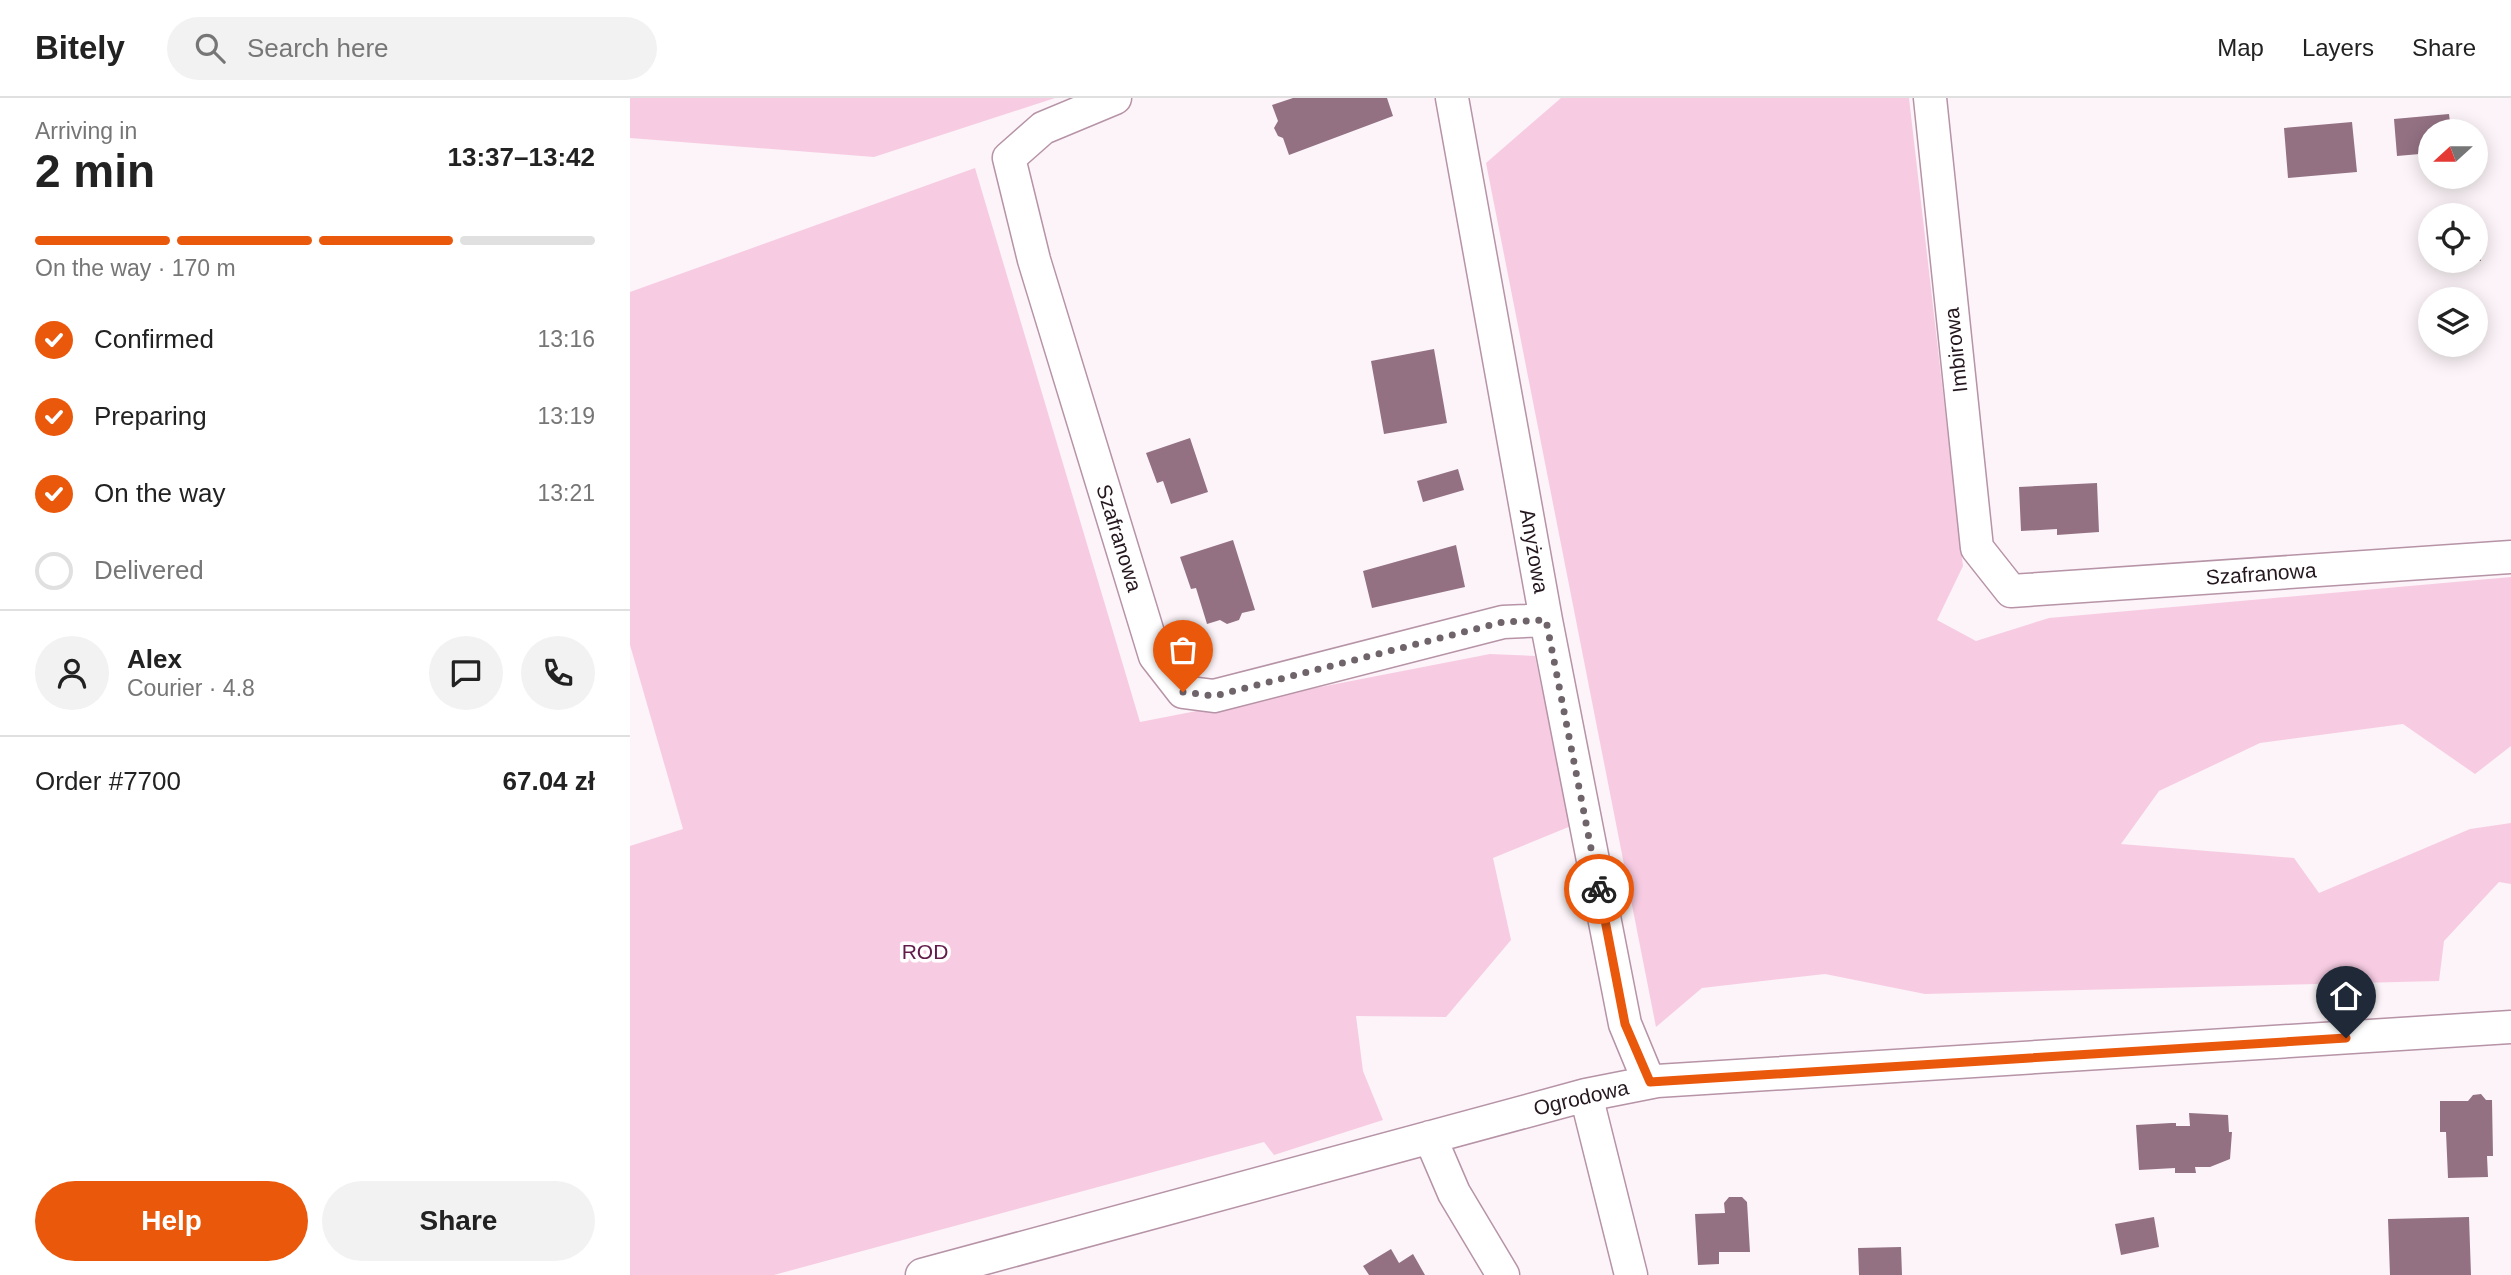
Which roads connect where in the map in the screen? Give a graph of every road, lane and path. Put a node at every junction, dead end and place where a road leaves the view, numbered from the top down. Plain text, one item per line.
1 (1115, 98) edge
2 (1452, 98) edge
3 (1930, 98) edge
4 (2511, 557) edge
5 (2011, 591) joint
6 (1546, 620) junction
7 (2511, 1027) edge
8 (1650, 1082) junction
9 (1586, 1095) junction
10 (1430, 1137) junction
11 (922, 1275) edge
12 (1503, 1275) edge
13 (1631, 1275) edge

1 - 6 street, Szafranowa
2 - 6 street, Anyżowa
3 - 5 street, Imbirowa
4 - 5 street, Szafranowa
6 - 8 street, Anyżowa
7 - 8 street, Ogrodowa
8 - 9 street, Ogrodowa
9 - 10 street, Ogrodowa
9 - 13 street
10 - 11 street, Ogrodowa
10 - 12 street

